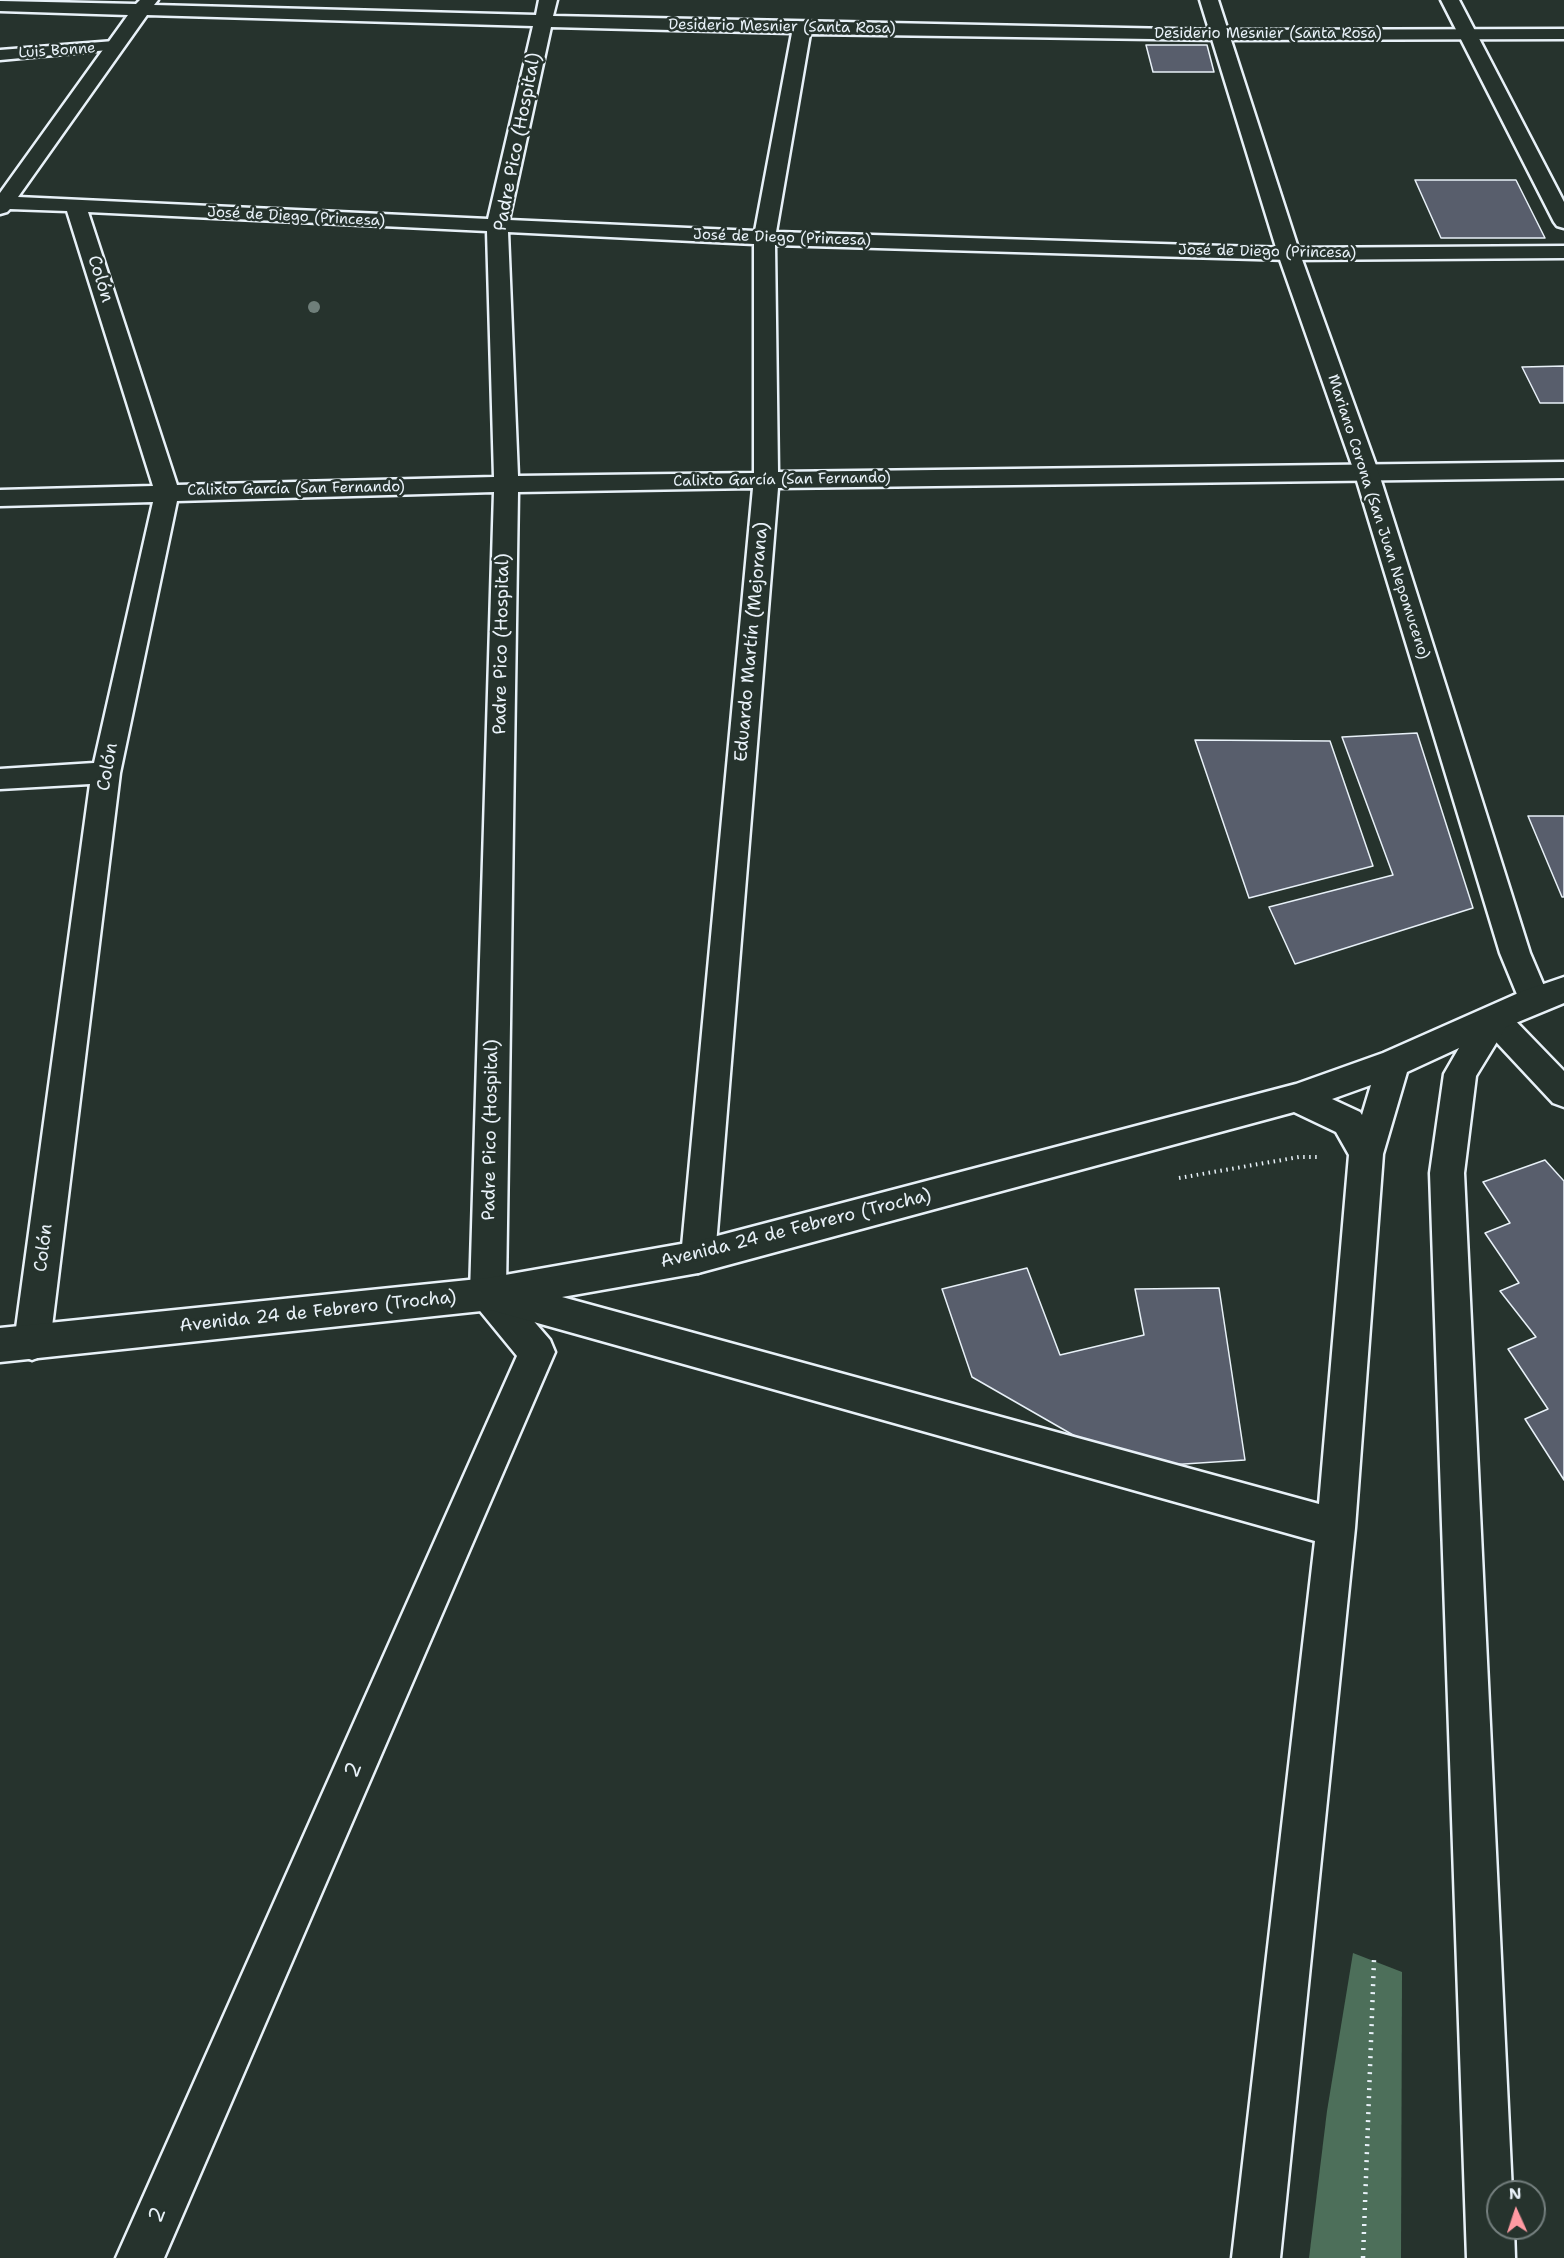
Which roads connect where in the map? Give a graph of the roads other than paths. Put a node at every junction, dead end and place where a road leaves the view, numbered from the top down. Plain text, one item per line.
1 (1209, 0) edge
2 (1450, 0) edge
3 (146, 5) edge
4 (0, 6) edge
5 (545, 11) edge
6 (802, 28) junction
7 (1468, 34) junction
8 (1564, 34) edge
9 (1221, 35) junction
10 (114, 46) junction
11 (0, 55) edge
12 (1, 204) edge
13 (76, 206) junction
14 (1564, 222) edge
15 (497, 227) junction
16 (764, 238) junction
17 (1564, 252) edge
18 (1289, 254) junction
19 (1564, 470) edge
20 (1366, 471) junction
21 (766, 481) junction
22 (506, 484) junction
23 (167, 492) junction
24 (0, 498) edge
25 (106, 773) junction
26 (0, 779) edge
27 (1564, 990) edge
28 (1534, 1000) junction
29 (1494, 1019) junction
30 (1394, 1063) junction
31 (1564, 1093) edge
32 (1296, 1098) junction
33 (1366, 1154) junction
34 (698, 1257) junction
35 (488, 1294) junction
36 (16, 1344) edge
37 (1336, 1527) junction
38 (140, 2258) edge
39 (1256, 2258) edge
40 (1491, 2258) edge

1 - 9 street, Mariano Corona (San Juan Nepomuceno)
2 - 7 street
3 - 4 street, Desiderio Mesnier (Santa Rosa)
3 - 5 street, Desiderio Mesnier (Santa Rosa)
3 - 10 street
5 - 6 street, Desiderio Mesnier (Santa Rosa)
5 - 15 street, Padre Pico (Hospital)
6 - 9 street, Desiderio Mesnier (Santa Rosa)
6 - 16 street, Eduardo Martín (Mejorana)
7 - 8 street, Desiderio Mesnier (Santa Rosa)
7 - 9 street, Desiderio Mesnier (Santa Rosa)
7 - 14 street
9 - 18 street, Mariano Corona (San Juan Nepomuceno)
10 - 11 lane, Luis Bonne
10 - 12 street
12 - 13 street, José de Diego (Princesa)
13 - 15 street, José de Diego (Princesa)
13 - 23 street, Colón
15 - 16 street, José de Diego (Princesa)
15 - 22 street, Padre Pico (Hospital)
16 - 18 street, José de Diego (Princesa)
16 - 21 street, Eduardo Martín (Mejorana)
17 - 18 street, José de Diego (Princesa)
18 - 20 street, Mariano Corona (San Juan Nepomuceno)
19 - 20 street, Calixto García (San Fernando)
20 - 21 street, Calixto García (San Fernando)
20 - 28 street, Mariano Corona (San Juan Nepomuceno)
21 - 22 street, Calixto García (San Fernando)
21 - 34 street, Eduardo Martín (Mejorana)
22 - 23 street, Calixto García (San Fernando)
22 - 35 street, Padre Pico (Hospital)
23 - 24 street, Calixto García (San Fernando)
23 - 25 street, Colón
25 - 26 street
25 - 36 street, Colón
27 - 28 street, Avenida 24 de Febrero (Trocha)
28 - 29 street, Avenida 24 de Febrero (Trocha)
29 - 30 street, Avenida 24 de Febrero (Trocha)
29 - 31 street
29 - 40 street
30 - 32 street, Avenida 24 de Febrero (Trocha)
30 - 33 street
32 - 33 street
32 - 34 street, Avenida 24 de Febrero (Trocha)
33 - 37 street
34 - 35 street, Avenida 24 de Febrero (Trocha)
35 - 36 street, Avenida 24 de Febrero (Trocha)
35 - 37 street
35 - 38 street, 2
37 - 39 street

